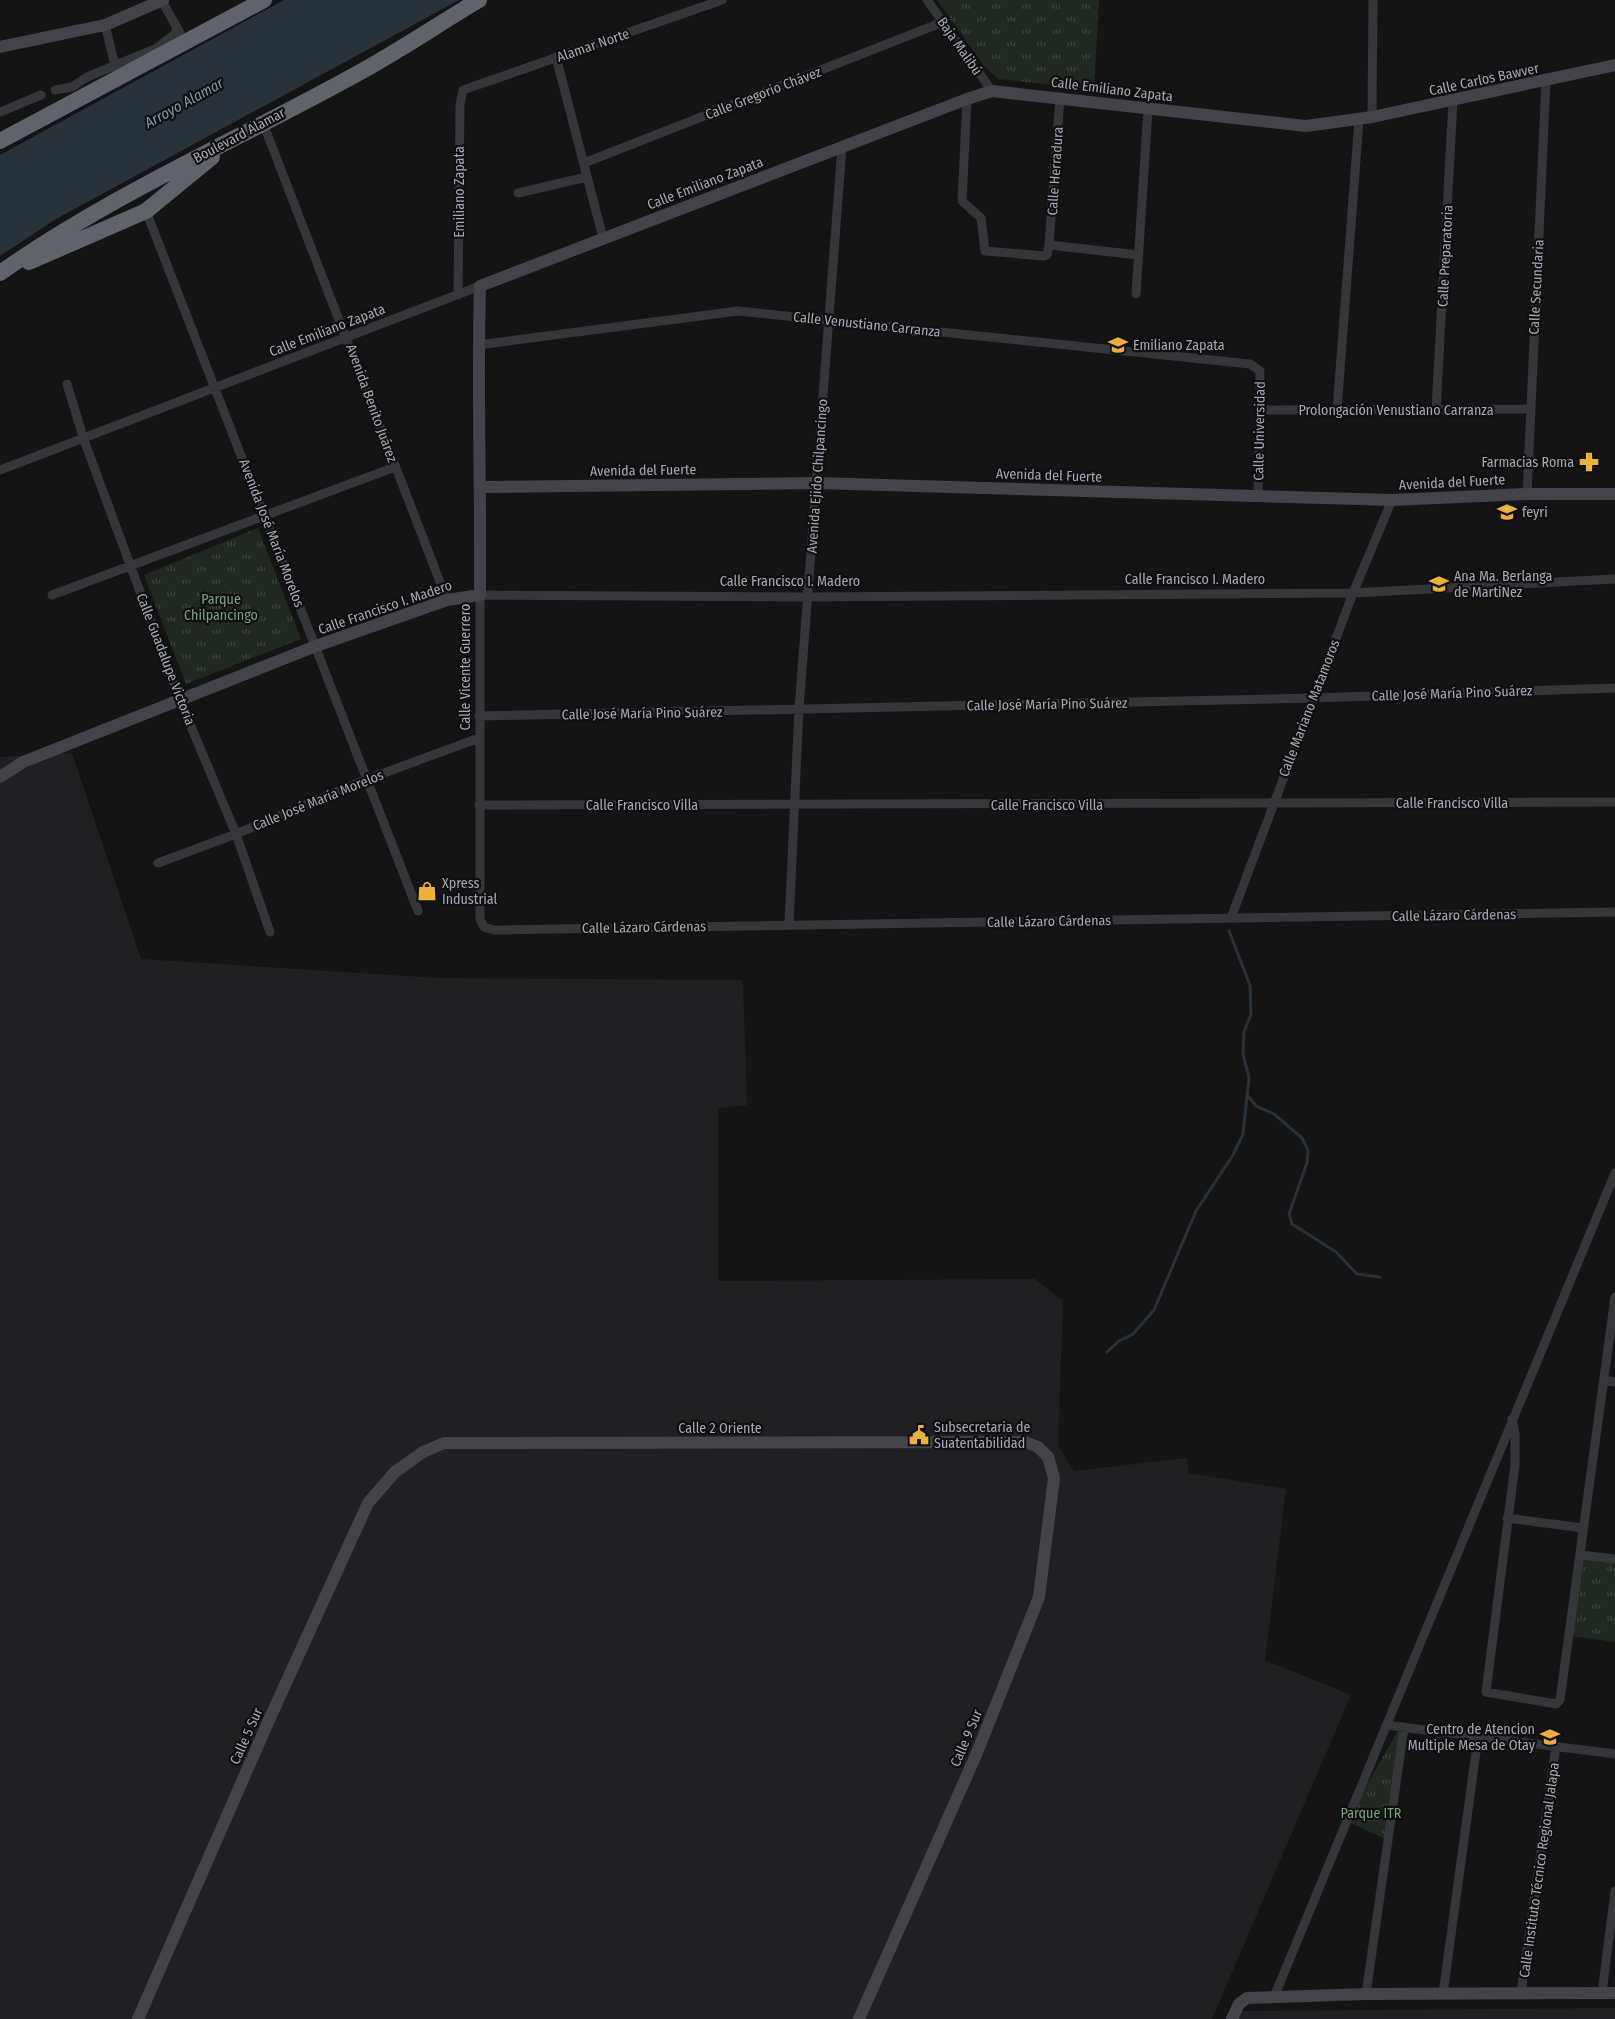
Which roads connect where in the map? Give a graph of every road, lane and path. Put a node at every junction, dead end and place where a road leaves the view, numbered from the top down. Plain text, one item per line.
1 (163, 0) edge
2 (264, 0) edge
3 (479, 0) edge
4 (722, 0) edge
5 (927, 0) edge
6 (1373, 0) edge
7 (943, 22) junction
8 (105, 24) junction
9 (181, 35) junction
10 (0, 47) edge
11 (556, 57) junction
12 (115, 65) junction
13 (1615, 65) edge
14 (1546, 81) junction
15 (55, 90) dead end
16 (463, 90) joint
17 (992, 91) junction
18 (41, 95) dead end
19 (1060, 97) junction
20 (967, 99) junction
21 (1453, 102) junction
22 (1148, 109) junction
23 (0, 112) edge
24 (1372, 118) junction
25 (1359, 120) junction
26 (263, 122) junction
27 (236, 136) junction
28 (0, 141) edge
29 (842, 147) junction
30 (584, 163) junction
31 (587, 177) junction
32 (518, 193) dead end
33 (146, 211) junction
34 (603, 238) junction
35 (1049, 245) junction
36 (1138, 255) junction
37 (0, 273) edge
38 (480, 286) junction
39 (1136, 294) dead end
40 (458, 295) junction
41 (829, 321) junction
42 (348, 338) junction
43 (478, 345) junction
44 (1256, 367) joint
45 (67, 384) dead end
46 (216, 389) junction
47 (1531, 409) junction
48 (1260, 410) junction
49 (1337, 410) junction
50 (1436, 410) junction
51 (84, 440) junction
52 (395, 467) junction
53 (0, 470) edge
54 (817, 483) junction
55 (482, 487) junction
56 (1528, 494) junction
57 (1615, 494) edge
58 (1258, 497) junction
59 (1392, 500) junction
60 (267, 516) junction
61 (131, 566) junction
62 (1615, 579) edge
63 (1354, 593) junction
64 (52, 595) dead end
65 (480, 595) junction
66 (808, 597) junction
67 (447, 600) junction
68 (316, 646) junction
69 (1615, 688) edge
70 (1314, 698) junction
71 (180, 700) junction
72 (799, 709) junction
73 (480, 716) junction
74 (479, 738) junction
75 (0, 777) edge
76 (365, 780) junction
77 (1615, 802) edge
78 (1273, 804) junction
79 (479, 805) junction
80 (794, 806) junction
81 (236, 834) junction
82 (158, 863) dead end
83 (418, 911) dead end
84 (1615, 912) edge
85 (1231, 918) junction
86 (789, 924) junction
87 (484, 927) joint
88 (270, 932) dead end
89 (1615, 1173) edge
90 (1615, 1297) edge
91 (1604, 1380) junction
92 (1615, 1382) edge
93 (1512, 1418) junction
94 (1048, 1457) joint
95 (395, 1472) joint
96 (1506, 1518) junction
97 (1584, 1528) junction
98 (1581, 1555) junction
99 (1615, 1559) edge
100 (1386, 1725) junction
101 (1404, 1728) junction
102 (1478, 1737) junction
103 (1556, 1746) junction
104 (1615, 1754) edge
105 (1615, 1891) edge
106 (1615, 1992) edge
107 (1521, 1993) junction
108 (1602, 1993) junction
109 (1366, 1994) junction
110 (1443, 1994) junction
111 (1274, 1997) junction
112 (138, 2019) edge
113 (859, 2019) edge
114 (1232, 2019) edge

1 - 8 street
1 - 9 street
2 - 9 highway
3 - 26 highway, Boulevard Alamar
4 - 11 street, Alamar Norte
5 - 7 street, Baja Malibú
6 - 24 street
7 - 17 street, Baja Malibú
7 - 30 street, Calle Gregorio Chávez
8 - 10 street
8 - 12 street
9 - 12 street
9 - 28 highway
11 - 16 street, Alamar Norte
11 - 30 street
12 - 15 street
13 - 14 street, Calle Carlos Bawver
14 - 21 street, Calle Carlos Bawver
14 - 47 street, Calle Secundaria
16 - 40 street, Emiliano Zapata
17 - 19 street, Calle Emiliano Zapata
17 - 20 street, Calle Emiliano Zapata
18 - 23 street
19 - 22 street, Calle Emiliano Zapata
19 - 35 street, Calle Herradura
20 - 29 street, Calle Emiliano Zapata
20 - 35 street
21 - 24 street, Calle Carlos Bawver
21 - 50 street, Calle Preparatoria
22 - 25 street, Calle Emiliano Zapata
22 - 36 street
24 - 25 street, Calle Carlos Bawver
25 - 49 street
26 - 27 highway, Boulevard Alamar
26 - 42 street, Avenida Benito Juárez
27 - 33 highway
27 - 37 highway, Boulevard Alamar
29 - 34 street, Calle Emiliano Zapata
29 - 41 street, Avenida Ejido Chilpancingo
30 - 31 street
31 - 32 street
31 - 34 street
33 - 37 highway
33 - 46 street, Avenida José María Morelos
34 - 38 street, Calle Emiliano Zapata
35 - 36 street
36 - 39 street
38 - 40 street, Calle Emiliano Zapata
38 - 43 street, Calle Vicente Guerrero
40 - 42 street, Calle Emiliano Zapata
41 - 43 street, Calle Venustiano Carranza
41 - 44 street, Calle Venustiano Carranza
41 - 54 street, Avenida Ejido Chilpancingo
42 - 46 street, Calle Emiliano Zapata
42 - 52 street, Avenida Benito Juárez
43 - 55 street, Calle Vicente Guerrero
44 - 48 street, Calle Universidad
45 - 51 street, Calle Guadalupe Victoria
46 - 51 street, Calle Emiliano Zapata
46 - 60 street, Avenida José María Morelos
47 - 50 street, Prolongación Venustiano Carranza
47 - 56 street, Calle Secundaria
48 - 49 street, Prolongación Venustiano Carranza
48 - 58 street, Calle Universidad
49 - 50 street, Prolongación Venustiano Carranza
51 - 53 street, Calle Emiliano Zapata
51 - 61 street, Calle Guadalupe Victoria
52 - 60 street
52 - 67 street, Avenida Benito Juárez
54 - 55 street, Avenida del Fuerte
54 - 58 street, Avenida del Fuerte
54 - 66 street, Avenida Ejido Chilpancingo
55 - 65 street, Calle Vicente Guerrero
56 - 57 street, Avenida del Fuerte
56 - 59 street, Avenida del Fuerte
58 - 59 street, Avenida del Fuerte
59 - 63 street, Calle Mariano Matamoros
60 - 61 street
60 - 68 street, Avenida José María Morelos
61 - 64 street
61 - 71 street, Calle Guadalupe Victoria
62 - 63 street, Calle Francisco I. Madero
63 - 66 street, Calle Francisco I. Madero
63 - 70 street, Calle Mariano Matamoros
65 - 66 street, Calle Francisco I. Madero
65 - 67 street, Calle Francisco I. Madero
65 - 73 street, Calle Vicente Guerrero
66 - 72 street, Avenida Ejido Chilpancingo
67 - 68 street, Calle Francisco I. Madero
68 - 71 street, Calle Francisco I. Madero
68 - 76 street, Avenida José María Morelos
69 - 70 street, Calle José María Pino Suárez
70 - 72 street, Calle José María Pino Suárez
70 - 78 street, Calle Mariano Matamoros
71 - 75 street, Calle Francisco I. Madero
71 - 81 street, Calle Guadalupe Victoria
72 - 73 street, Calle José María Pino Suárez
72 - 80 street, Avenida Ejido Chilpancingo
73 - 74 street, Calle Vicente Guerrero
74 - 76 street, Calle José María Morelos
74 - 79 street, Calle Vicente Guerrero
76 - 81 street, Calle José María Morelos
76 - 83 street, Avenida José María Morelos
77 - 78 street, Calle Francisco Villa
78 - 80 street, Calle Francisco Villa
78 - 85 street, Calle Mariano Matamoros
79 - 80 street, Calle Francisco Villa
79 - 87 street, Calle Vicente Guerrero
80 - 86 street, Avenida Ejido Chilpancingo
81 - 82 street, Calle José María Morelos
81 - 88 street, Calle Guadalupe Victoria
84 - 85 street, Calle Lázaro Cárdenas
85 - 86 street, Calle Lázaro Cárdenas
86 - 87 street, Calle Lázaro Cárdenas
89 - 93 street
90 - 91 street
91 - 92 street
91 - 97 street
93 - 96 street
93 - 100 street
94 - 95 street, Calle 2 Oriente
94 - 113 street, Calle 9 Sur
95 - 112 street, Calle 5 Sur
96 - 97 street
96 - 98 street
97 - 98 street
98 - 99 street
100 - 101 street
100 - 111 street
101 - 102 street
101 - 109 street
102 - 103 street
102 - 110 street
103 - 104 street
103 - 107 street, Calle Instituto Técnico Regional Jalapa
105 - 108 street
106 - 108 street
107 - 108 street
107 - 110 street
109 - 110 street
109 - 111 street
111 - 114 street

